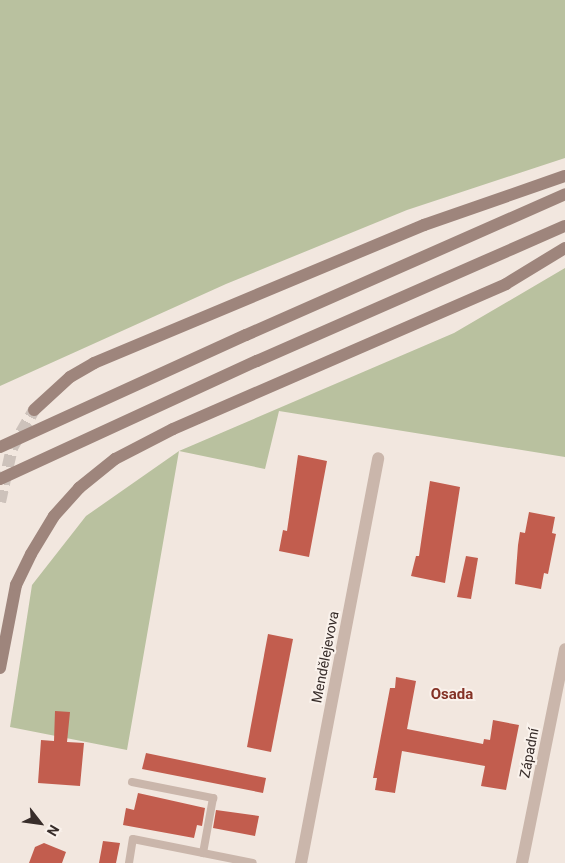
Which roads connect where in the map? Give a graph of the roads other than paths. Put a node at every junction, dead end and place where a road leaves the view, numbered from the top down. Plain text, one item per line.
1 (565, 176) edge
2 (565, 194) edge
3 (565, 226) edge
4 (565, 248) edge
5 (34, 410) tunnel mouth
6 (0, 447) edge
7 (378, 458) dead end
8 (0, 479) edge
9 (565, 649) edge
10 (0, 668) edge
11 (132, 782) dead end
12 (203, 853) junction
13 (129, 863) edge
14 (253, 863) edge
15 (301, 863) edge
16 (522, 863) edge

1 - 5 main road
2 - 6 main road, bridge
3 - 8 main road, bridge
4 - 10 main road
7 - 15 street, Mendělejevova
9 - 16 street, Západní
11 - 12 lane
12 - 13 lane
12 - 14 lane

